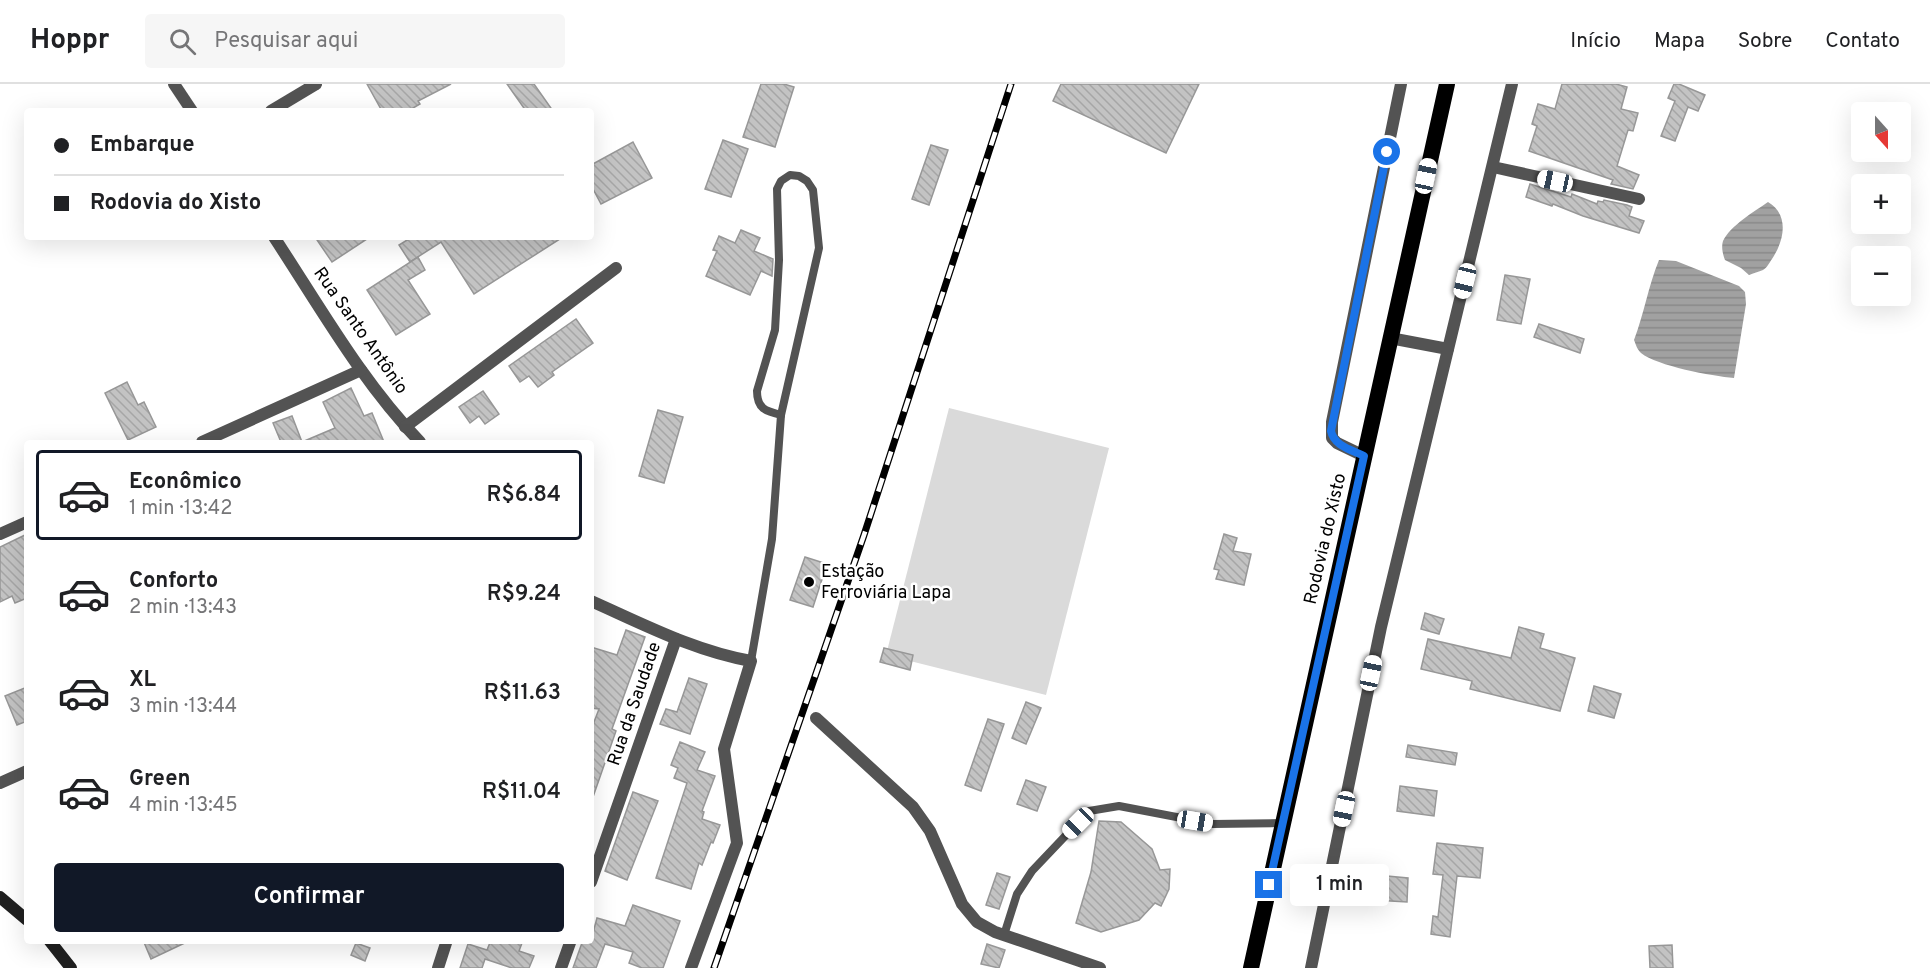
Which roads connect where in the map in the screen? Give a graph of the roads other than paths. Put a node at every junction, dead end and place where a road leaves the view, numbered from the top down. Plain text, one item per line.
1 (174, 84) edge
2 (316, 84) edge
3 (1401, 84) edge
4 (1447, 84) edge
5 (1512, 84) edge
6 (190, 108) edge
7 (276, 108) edge
8 (1492, 167) junction
9 (1639, 199) dead end
10 (276, 240) edge
11 (616, 267) dead end
12 (1390, 338) junction
13 (1448, 350) junction
14 (361, 370) junction
15 (781, 415) junction
16 (405, 427) junction
17 (206, 440) edge
18 (418, 440) edge
19 (1364, 456) junction
20 (24, 523) edge
21 (0, 534) edge
22 (594, 602) edge
23 (676, 639) junction
24 (751, 661) junction
25 (816, 718) dead end
26 (24, 772) edge
27 (0, 783) edge
28 (1282, 824) junction
29 (594, 873) edge
30 (0, 897) edge
31 (24, 917) edge
32 (1004, 935) junction
33 (52, 944) edge
34 (446, 944) edge
35 (570, 944) edge
36 (71, 968) edge
37 (438, 968) edge
38 (561, 968) edge
39 (691, 968) edge
40 (1100, 968) edge
41 (1251, 968) edge
42 (1311, 968) edge

1 - 6 street
2 - 7 street
3 - 19 street
4 - 12 highway, Rodovia do Xisto
5 - 8 street
8 - 9 street
8 - 13 street
10 - 14 street, Rua Santo Antônio
11 - 16 street
12 - 13 street
12 - 19 highway, Rodovia do Xisto
13 - 42 street
14 - 16 street, Rua Santo Antônio
14 - 17 street
15 - 15 lane
15 - 24 lane
16 - 18 street, Rua Santo Antônio
19 - 28 highway, Rodovia do Xisto
20 - 21 street
22 - 23 street
23 - 24 street
23 - 29 street, Rua da Saudade
24 - 39 street
25 - 32 street
26 - 27 street
28 - 32 lane
28 - 41 highway, Rodovia do Xisto
30 - 31 main road
32 - 40 street
33 - 36 main road
34 - 37 street
35 - 38 street

